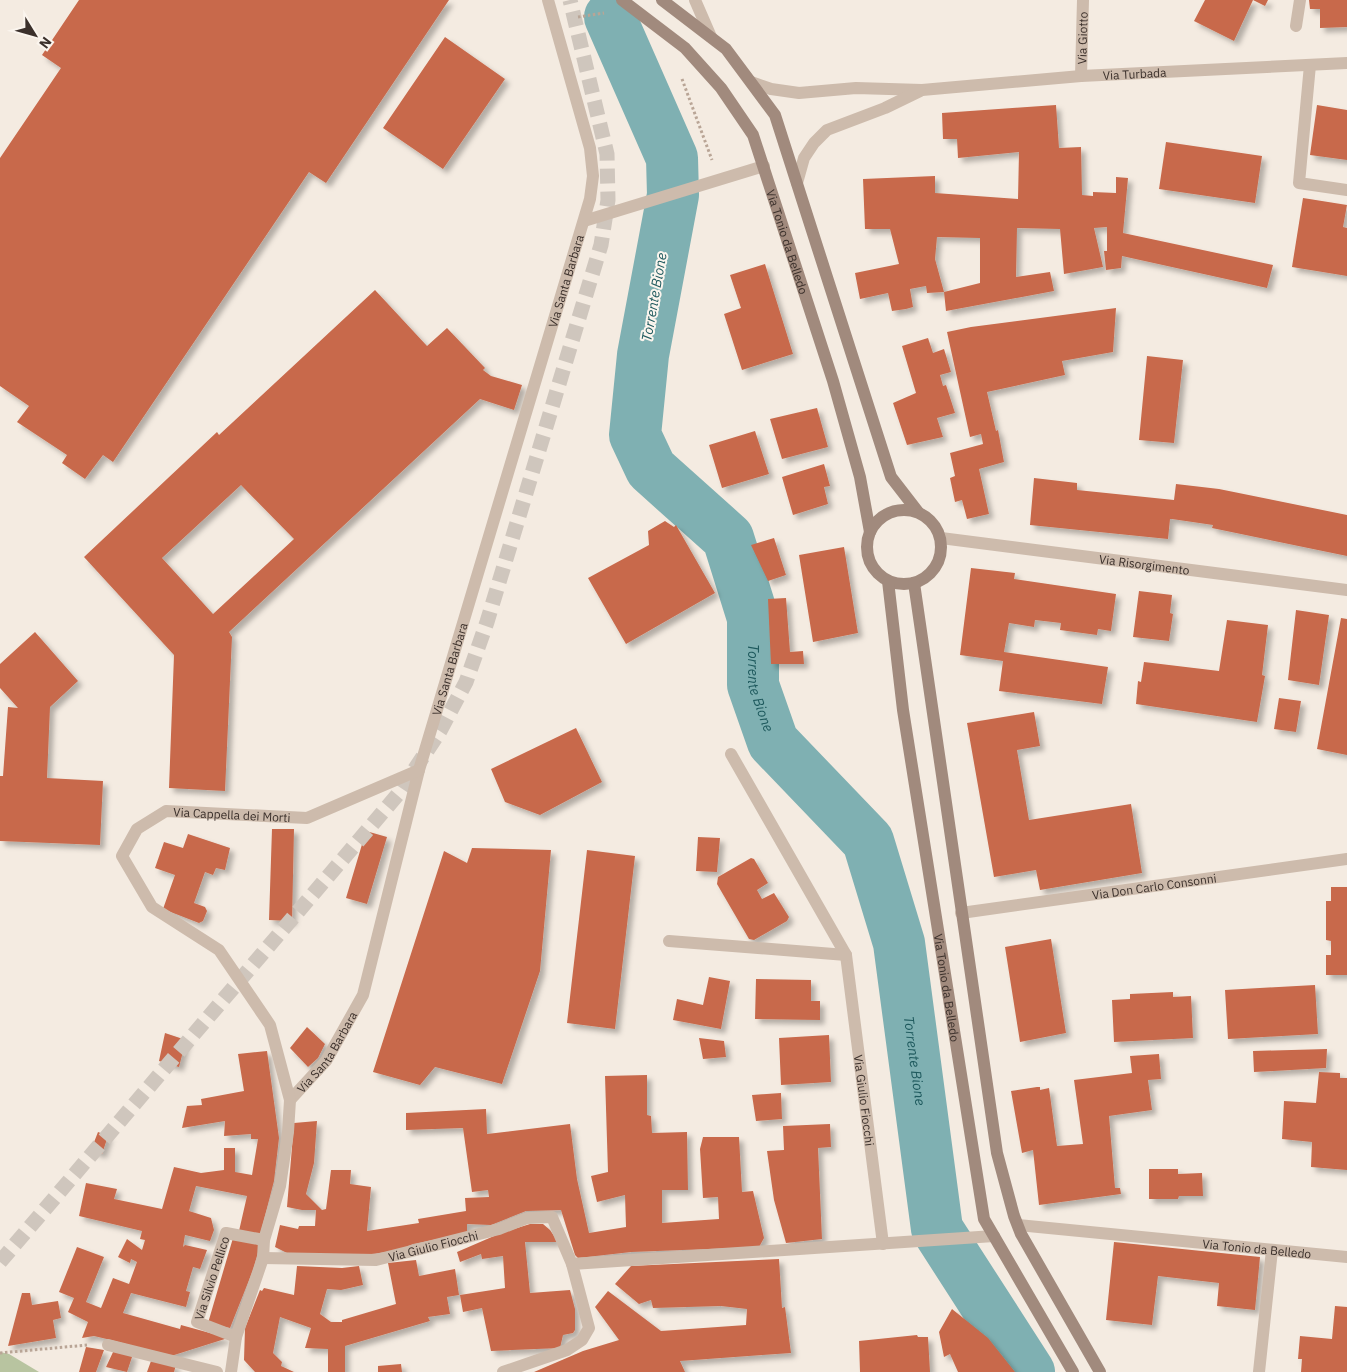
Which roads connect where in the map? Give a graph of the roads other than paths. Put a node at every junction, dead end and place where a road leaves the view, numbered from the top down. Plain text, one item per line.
1 (548, 0) edge
2 (622, 0) edge
3 (662, 0) edge
4 (695, 0) edge
5 (1083, 0) edge
6 (1300, 0) edge
7 (1296, 26) dead end
8 (711, 38) junction
9 (1347, 63) edge
10 (1310, 64) junction
11 (1081, 76) junction
12 (751, 82) junction
13 (922, 90) junction
14 (764, 166) junction
15 (797, 183) junction
16 (1347, 190) edge
17 (584, 221) junction
18 (918, 512) junction
19 (870, 532) junction
20 (941, 538) junction
21 (888, 581) junction
22 (914, 583) junction
23 (1347, 590) edge
24 (731, 754) dead end
25 (419, 770) junction
26 (1347, 859) edge
27 (961, 913) junction
28 (668, 941) dead end
29 (846, 955) junction
30 (290, 1100) junction
31 (1018, 1225) junction
32 (994, 1236) junction
33 (264, 1240) junction
34 (883, 1244) junction
35 (1272, 1250) junction
36 (1347, 1257) edge
37 (263, 1258) junction
38 (572, 1264) junction
39 (236, 1337) junction
40 (108, 1345) road end
41 (234, 1369) edge
42 (217, 1372) edge
43 (503, 1372) edge
44 (1073, 1372) edge
45 (1100, 1372) edge
46 (1259, 1372) edge

1 - 17 street, Via Santa Barbara
2 - 14 main road, Via Tonio da Belledo
3 - 8 main road, Via Tonio da Belledo
4 - 8 street
5 - 11 street, Via Giotto
6 - 7 street
8 - 12 main road, Via Tonio da Belledo
9 - 10 street, Via Turbada
10 - 11 street, Via Turbada
10 - 16 street
11 - 13 street, Via Turbada
12 - 13 street, Via Turbada
12 - 15 main road, Via Tonio da Belledo
13 - 15 street, Via Turbada
14 - 17 street, Via Santa Barbara
14 - 19 main road, Via Tonio da Belledo
15 - 18 main road, Via Tonio da Belledo
17 - 25 street, Via Santa Barbara
18 - 19 main road
18 - 20 main road
19 - 21 main road
20 - 22 main road
20 - 23 street, Via Risorgimento
21 - 22 main road
21 - 32 main road, Via Tonio da Belledo
22 - 27 main road, Via Tonio da Belledo
24 - 29 street, Via Giulio Fiocchi
25 - 30 street, Via Santa Barbara
25 - 30 street, Via Cappella dei Morti
26 - 27 street, Via Don Carlo Consonni
27 - 31 main road, Via Tonio da Belledo
28 - 29 street
29 - 34 street, Via Giulio Fiocchi
30 - 33 street
31 - 35 street, Via Tonio da Belledo
31 - 45 main road, Via Tonio da Belledo
32 - 34 street
32 - 44 main road, Via Tonio da Belledo
33 - 37 street
33 - 39 street, Via Silvio Pellico
34 - 38 street
35 - 36 street, Via Tonio da Belledo
35 - 46 street
37 - 38 street, Via Giulio Fiocchi
37 - 39 street
38 - 43 street, Via Giulio Fiocchi
39 - 41 street
40 - 42 street

